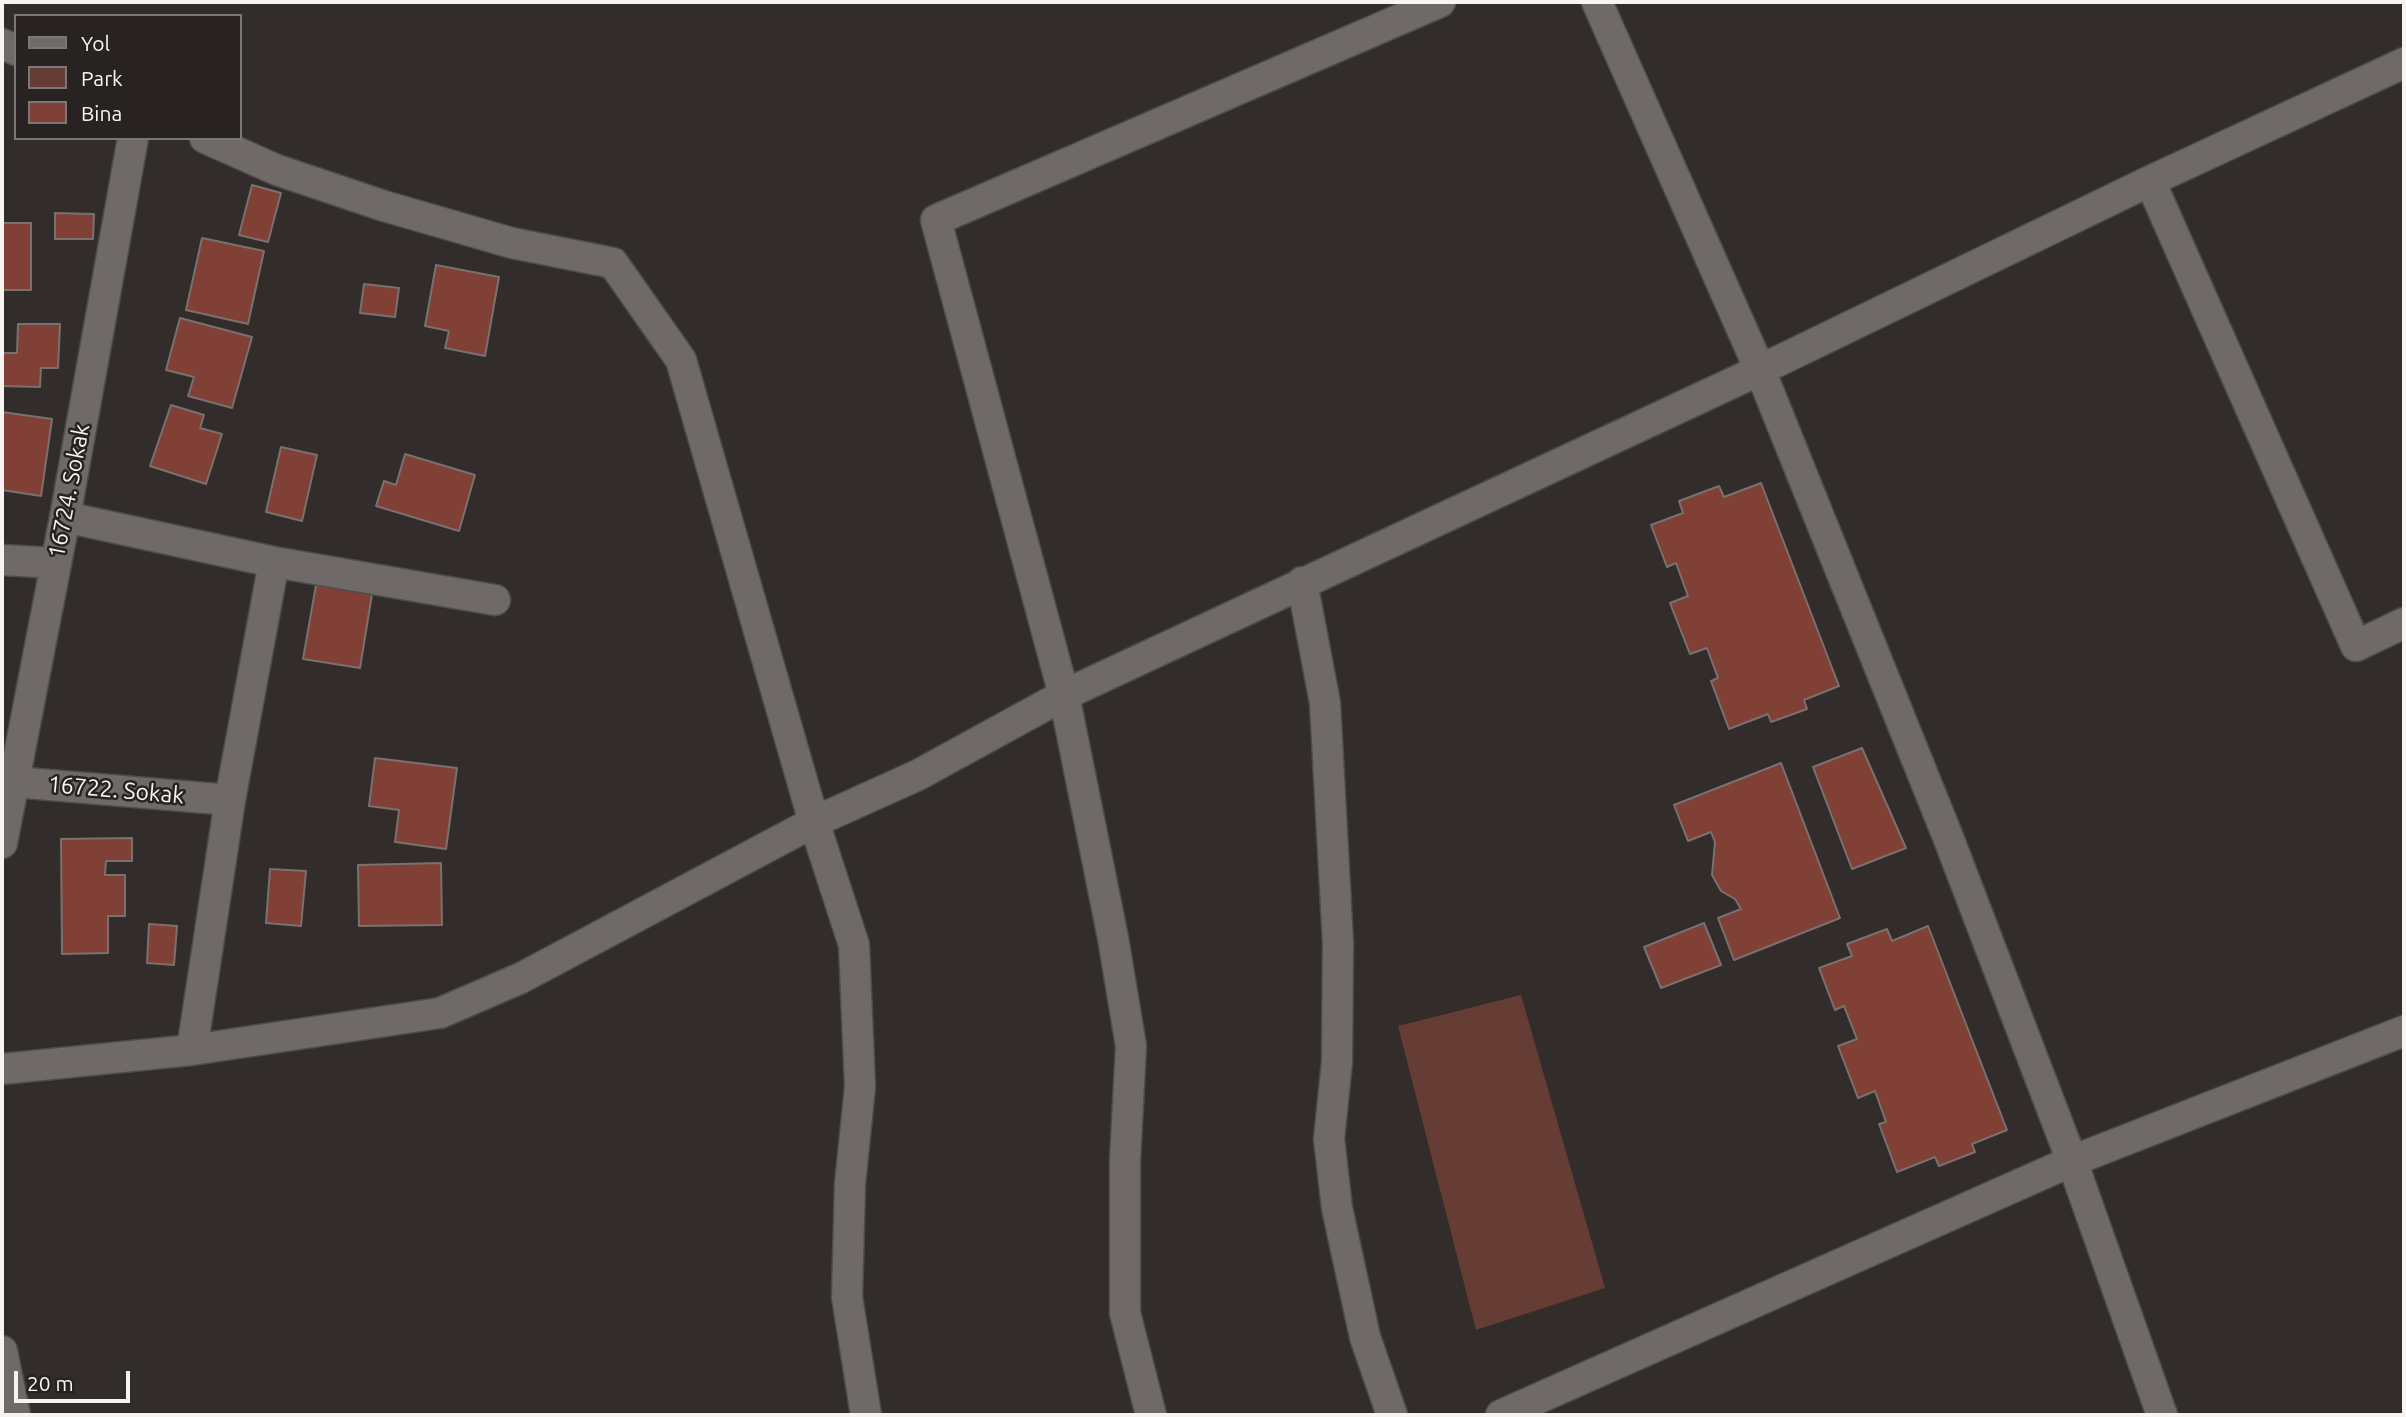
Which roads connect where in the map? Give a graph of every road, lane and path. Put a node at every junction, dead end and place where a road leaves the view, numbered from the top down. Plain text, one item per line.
1 (1440, 2) edge
2 (1598, 2) edge
3 (2404, 63) edge
4 (133, 140) edge
5 (210, 140) edge
6 (2150, 181) junction
7 (1759, 370) junction
8 (65, 517) junction
9 (2, 560) edge
10 (274, 562) junction
11 (55, 563) junction
12 (1302, 582) junction
13 (495, 600) dead end
14 (2404, 623) edge
15 (1064, 695) junction
16 (7, 781) edge
17 (230, 800) junction
18 (814, 822) junction
19 (2, 843) edge
20 (2404, 1031) edge
21 (192, 1050) junction
22 (2, 1069) edge
23 (2072, 1161) junction
24 (2, 1351) edge
25 (15, 1415) edge
26 (866, 1415) edge
27 (1151, 1415) edge
28 (1392, 1415) edge
29 (1501, 1415) edge
30 (2162, 1415) edge

1 - 15 street
2 - 7 street
3 - 6 street
4 - 8 street, 16724. Sokak
5 - 18 street
6 - 7 street
6 - 14 street
7 - 12 street
7 - 23 street
8 - 10 street
8 - 11 street, 16724. Sokak
9 - 11 street
10 - 13 street
10 - 17 street
11 - 16 street, 16724. Sokak
12 - 15 street
12 - 28 street
15 - 18 street
15 - 27 street
16 - 17 street, 16722. Sokak
16 - 19 street, 16724. Sokak
17 - 21 street
18 - 21 street
18 - 26 street
20 - 23 street
21 - 22 street
23 - 29 street
23 - 30 street
24 - 25 street

